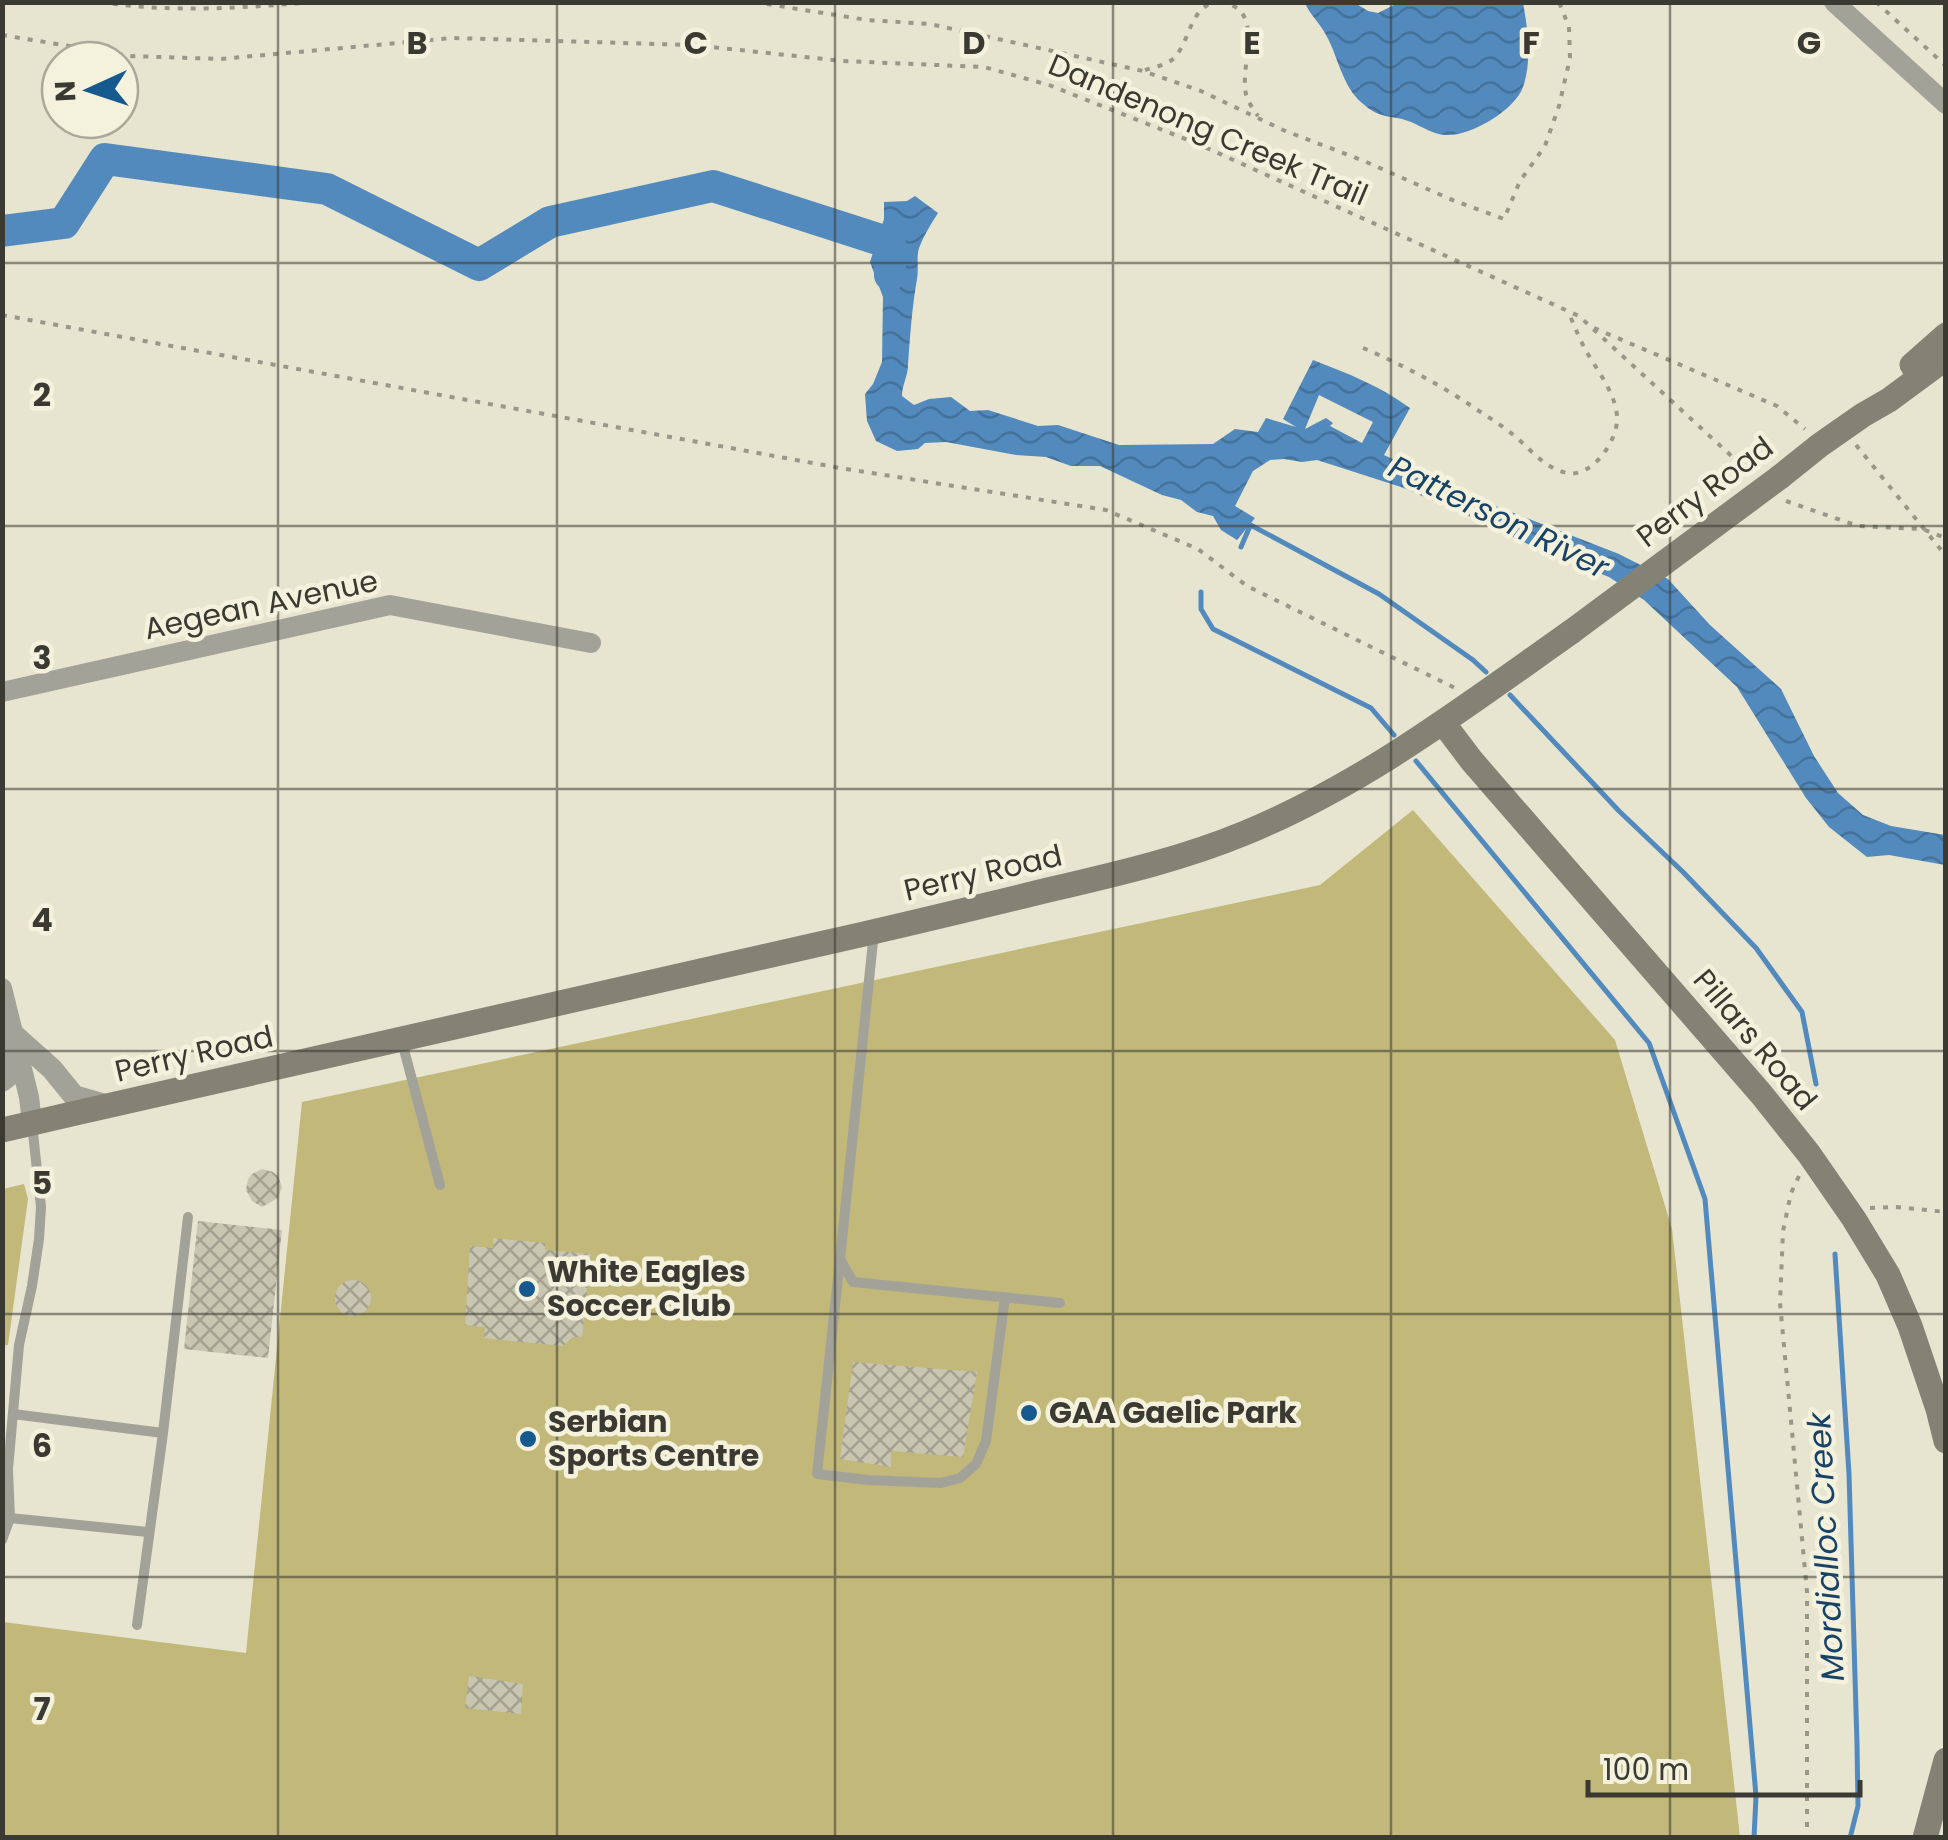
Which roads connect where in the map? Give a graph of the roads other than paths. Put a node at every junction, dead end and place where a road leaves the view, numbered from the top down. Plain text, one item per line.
1 (1834, 2) edge
2 (1946, 104) edge
3 (1946, 335) edge
4 (1946, 358) edge
5 (1854, 422) junction
6 (591, 643) dead end
7 (2, 692) edge
8 (1444, 724) junction
9 (874, 932) junction
10 (2, 988) edge
11 (14, 1036) junction
12 (401, 1040) junction
13 (2, 1081) edge
14 (109, 1106) junction
15 (32, 1123) junction
16 (2, 1130) edge
17 (440, 1186) dead end
18 (188, 1218) dead end
19 (840, 1259) junction
20 (1005, 1297) junction
21 (1060, 1303) dead end
22 (13, 1414) junction
23 (163, 1433) junction
24 (1946, 1441) edge
25 (10, 1518) junction
26 (148, 1532) junction
27 (2, 1540) edge
28 (137, 1626) dead end
29 (1946, 1760) edge
30 (1925, 1838) edge

1 - 2 street
3 - 5 main road, Perry Road
4 - 5 main road, Perry Road
5 - 8 main road, Perry Road, bridge
6 - 7 street, Aegean Avenue
8 - 9 main road, Perry Road
8 - 24 main road, Pillars Road
9 - 12 main road, Perry Road
9 - 19 lane
10 - 11 street
11 - 13 street
11 - 14 street
11 - 15 street
12 - 14 main road, Perry Road
12 - 17 lane
14 - 15 main road, Perry Road
15 - 16 main road, Perry Road
15 - 22 lane
18 - 23 lane
19 - 20 lane
19 - 20 lane
20 - 21 lane
22 - 23 lane
22 - 25 lane
23 - 26 lane
25 - 26 lane
25 - 27 lane
26 - 28 lane
29 - 30 main road

